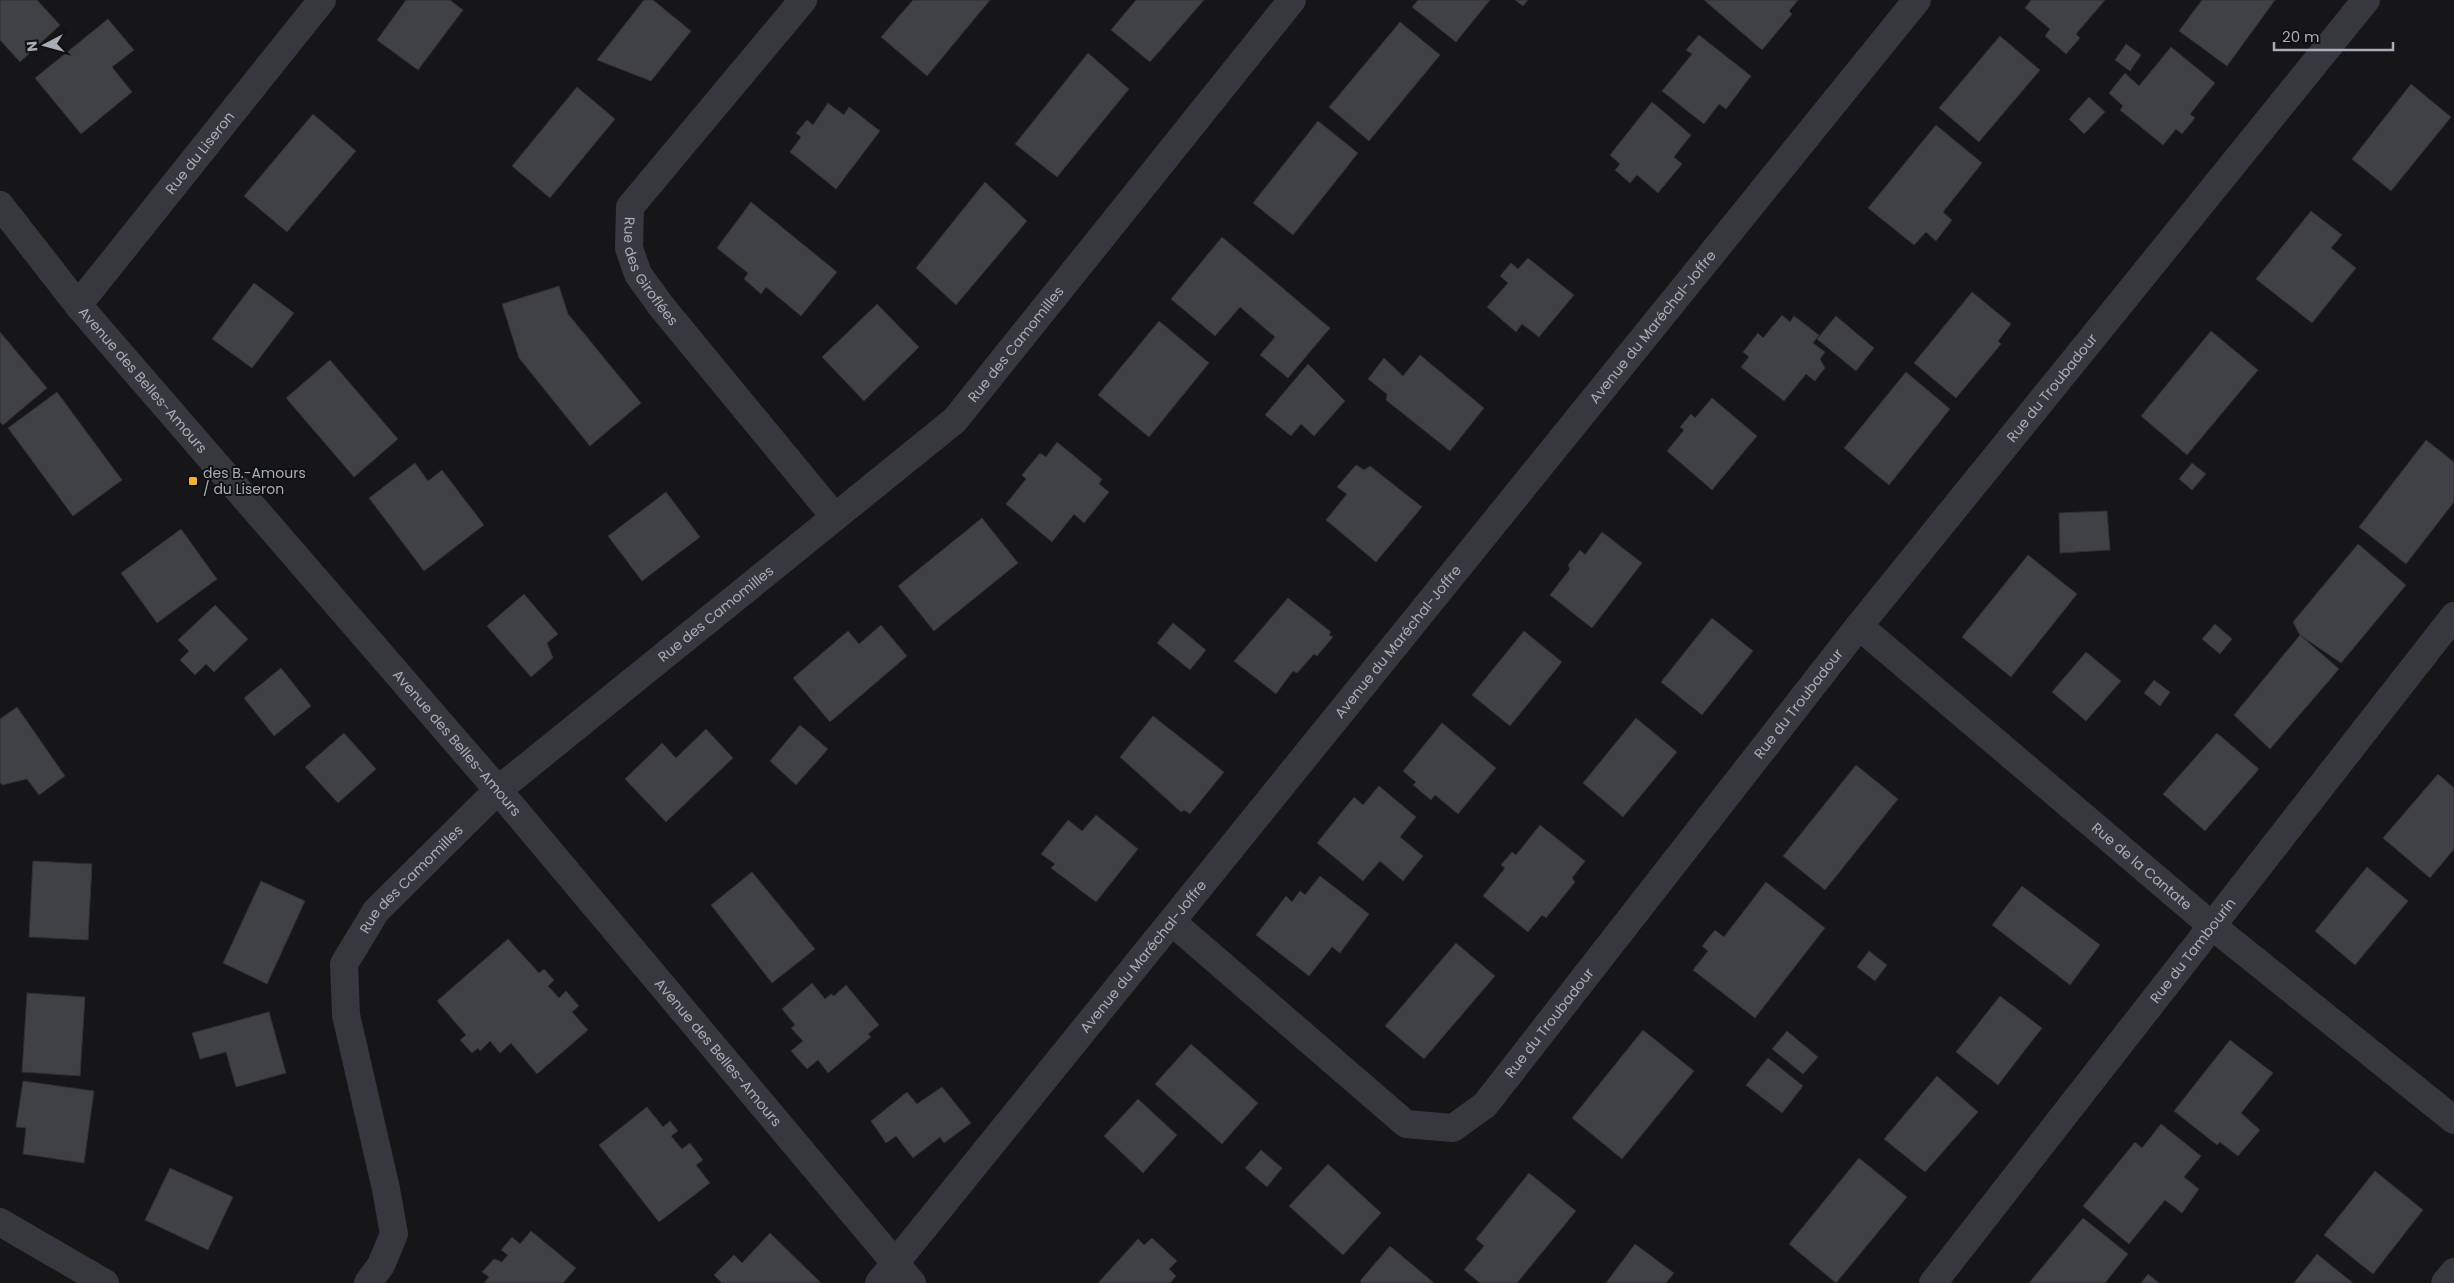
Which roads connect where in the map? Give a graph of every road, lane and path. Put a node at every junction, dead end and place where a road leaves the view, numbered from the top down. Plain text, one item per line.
1 (322, 0) edge
2 (803, 0) edge
3 (1292, 0) edge
4 (1917, 0) edge
5 (2366, 0) edge
6 (0, 204) edge
7 (78, 305) junction
8 (834, 516) junction
9 (2454, 616) edge
10 (1859, 626) junction
11 (498, 790) junction
12 (1172, 922) junction
13 (2211, 925) junction
14 (2454, 1120) edge
15 (0, 1222) edge
16 (2454, 1272) edge
17 (896, 1277) edge
18 (105, 1283) edge
19 (368, 1283) edge
20 (1932, 1283) edge
21 (2445, 1283) edge

1 - 7 street, Rue du Liseron
2 - 8 street, Rue des Giroflées
3 - 8 street, Rue des Camomilles
4 - 12 street, Avenue du Maréchal-Joffre
5 - 10 street, Rue du Troubadour
6 - 7 street, Avenue des Belles-Amours
7 - 11 street, Avenue des Belles-Amours
8 - 11 street, Rue des Camomilles
9 - 13 street, Rue du Tambourin
10 - 12 street, Rue du Troubadour
10 - 13 street, Rue de la Cantate
11 - 17 street, Avenue des Belles-Amours
11 - 19 street, Rue des Camomilles
12 - 17 street, Avenue du Maréchal-Joffre
13 - 14 street, Rue de la Cantate
13 - 20 street, Rue du Tambourin
15 - 18 street
16 - 21 street

